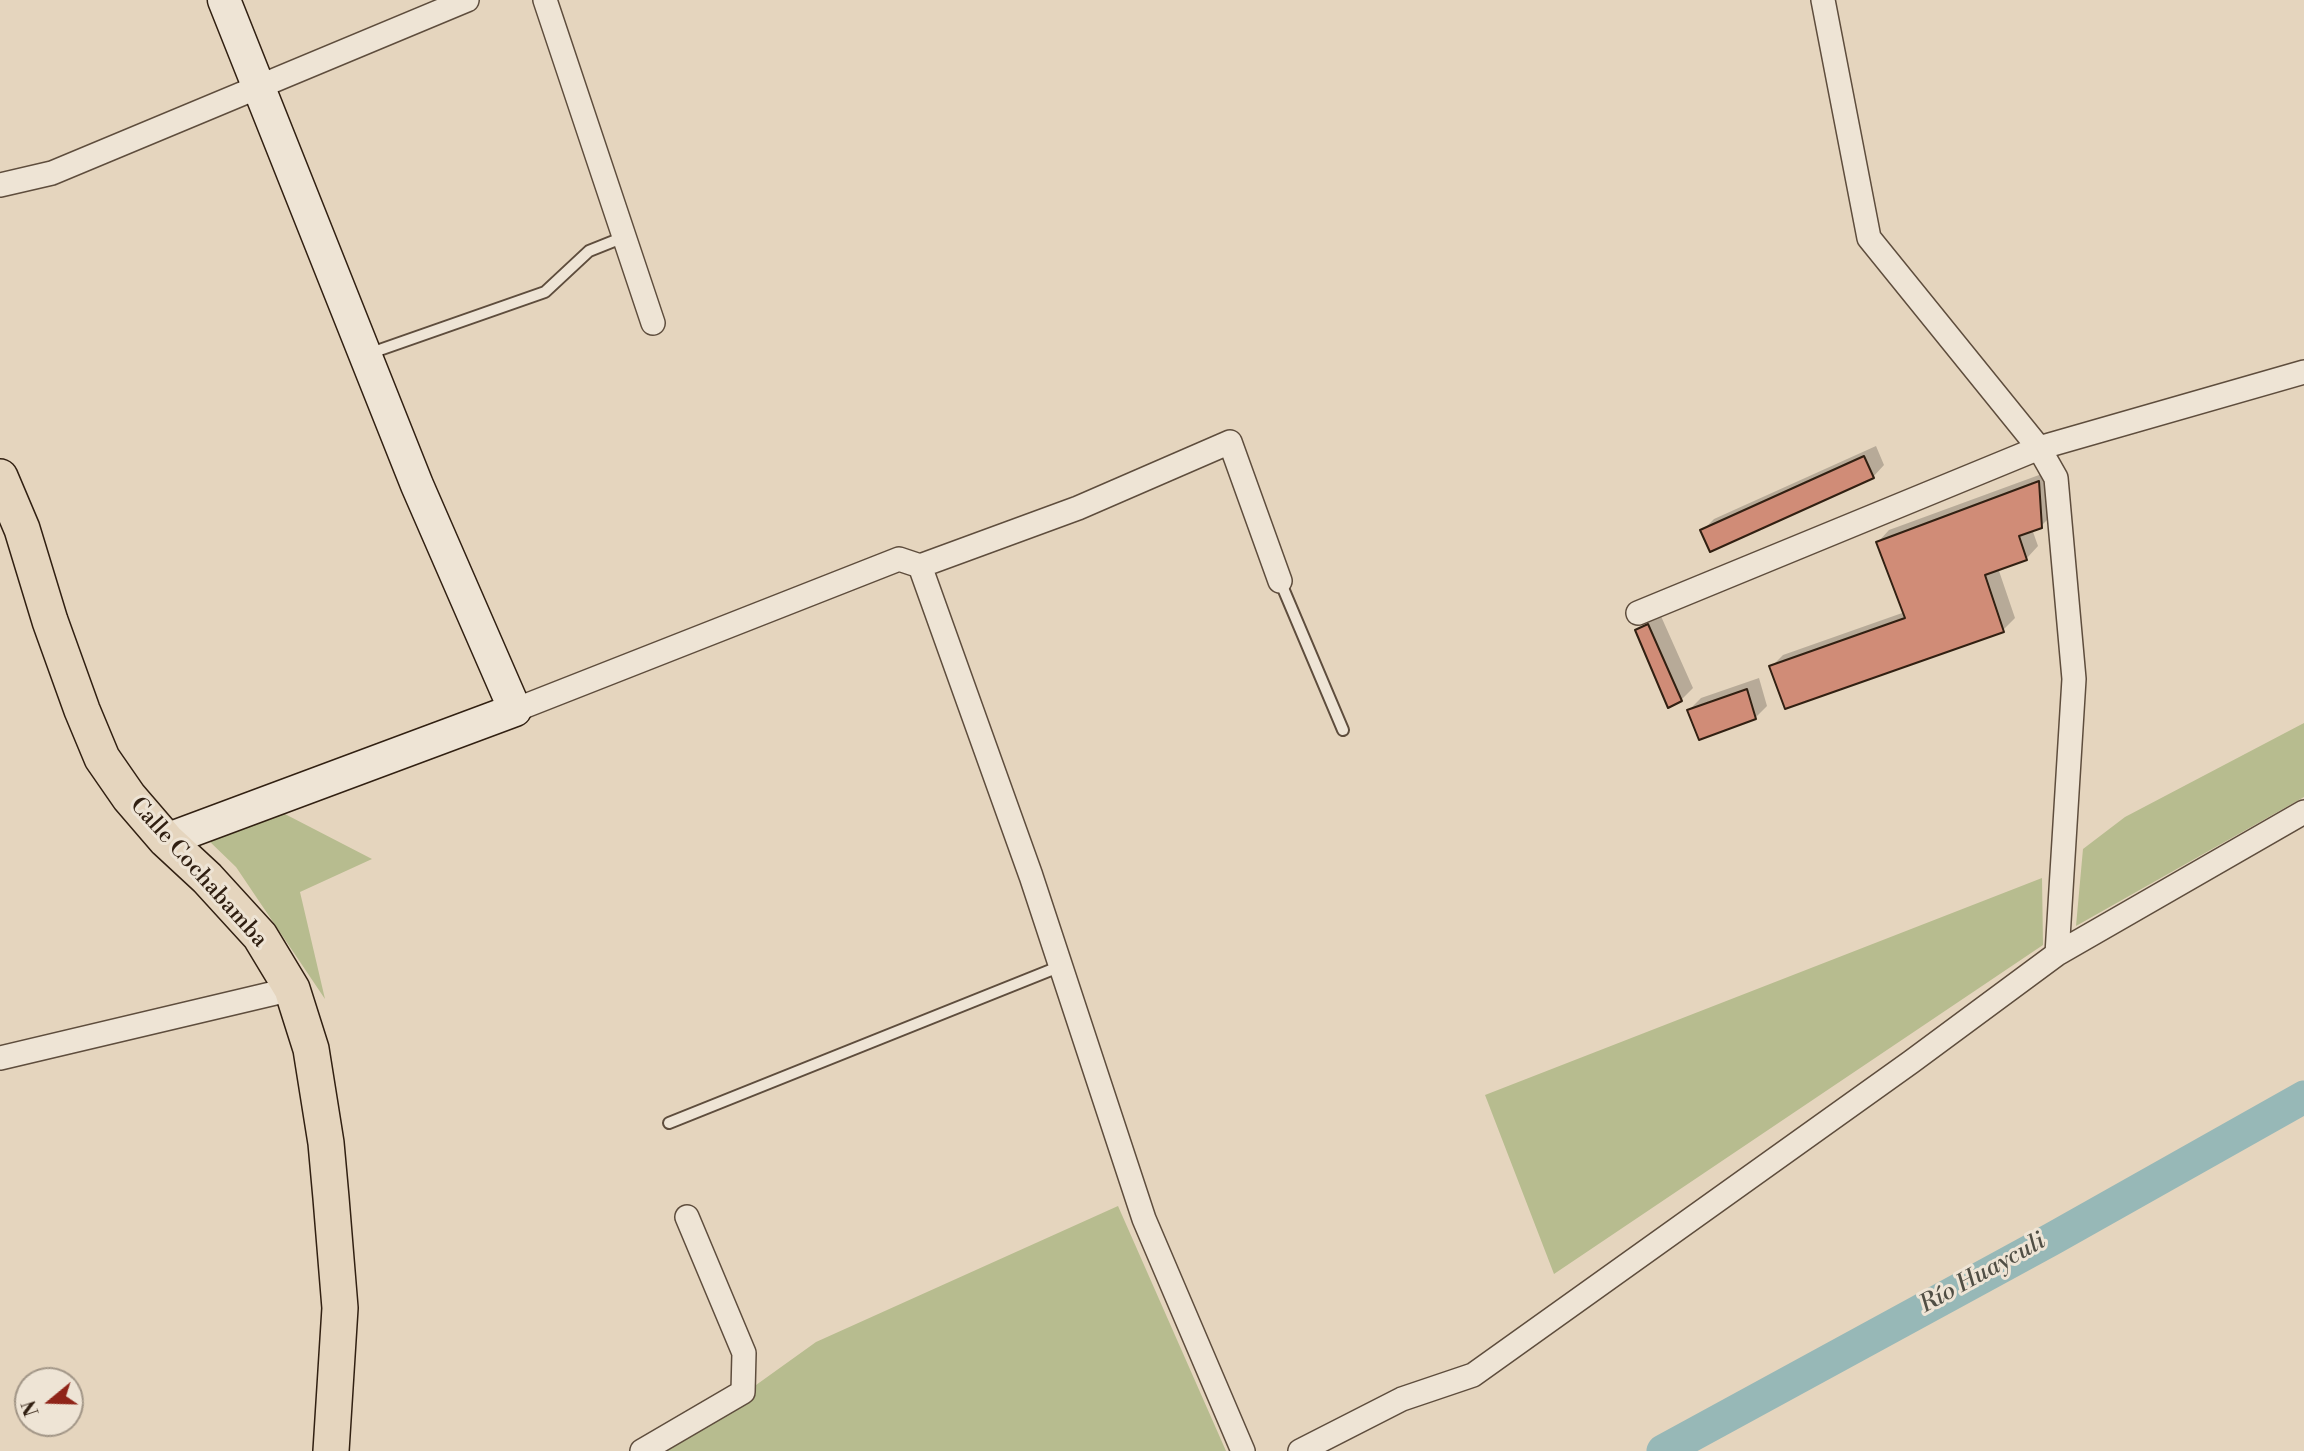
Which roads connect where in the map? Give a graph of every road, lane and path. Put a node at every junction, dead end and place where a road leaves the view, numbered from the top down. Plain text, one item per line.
1 (224, 0) edge
2 (467, 0) edge
3 (545, 0) edge
4 (1823, 0) edge
5 (259, 87) junction
6 (0, 185) edge
7 (624, 237) junction
8 (653, 323) dead end
9 (366, 355) junction
10 (2304, 373) edge
11 (2039, 448) junction
12 (0, 477) edge
13 (920, 566) junction
14 (1280, 580) joint
15 (1638, 613) dead end
16 (515, 710) junction
17 (1343, 730) dead end
18 (2304, 812) edge
19 (166, 840) junction
20 (2057, 954) junction
21 (1061, 966) junction
22 (292, 989) junction
23 (0, 1058) edge
24 (669, 1123) dead end
25 (687, 1217) dead end
26 (331, 1451) edge
27 (642, 1451) edge
28 (1243, 1451) edge
29 (1300, 1451) edge

1 - 5 main road
2 - 5 street
3 - 7 street
4 - 11 street
5 - 6 street
5 - 9 main road
7 - 8 street
7 - 9 lane
9 - 16 main road
10 - 11 street
11 - 15 street
11 - 20 street
12 - 19 main road, Calle Cochabamba
13 - 14 street
13 - 16 street
13 - 21 street
14 - 17 lane
16 - 19 main road
18 - 20 street
19 - 22 main road, Calle Cochabamba
20 - 29 street
21 - 24 lane
21 - 28 street
22 - 23 street
22 - 26 main road, Calle Cochabamba
25 - 27 street

